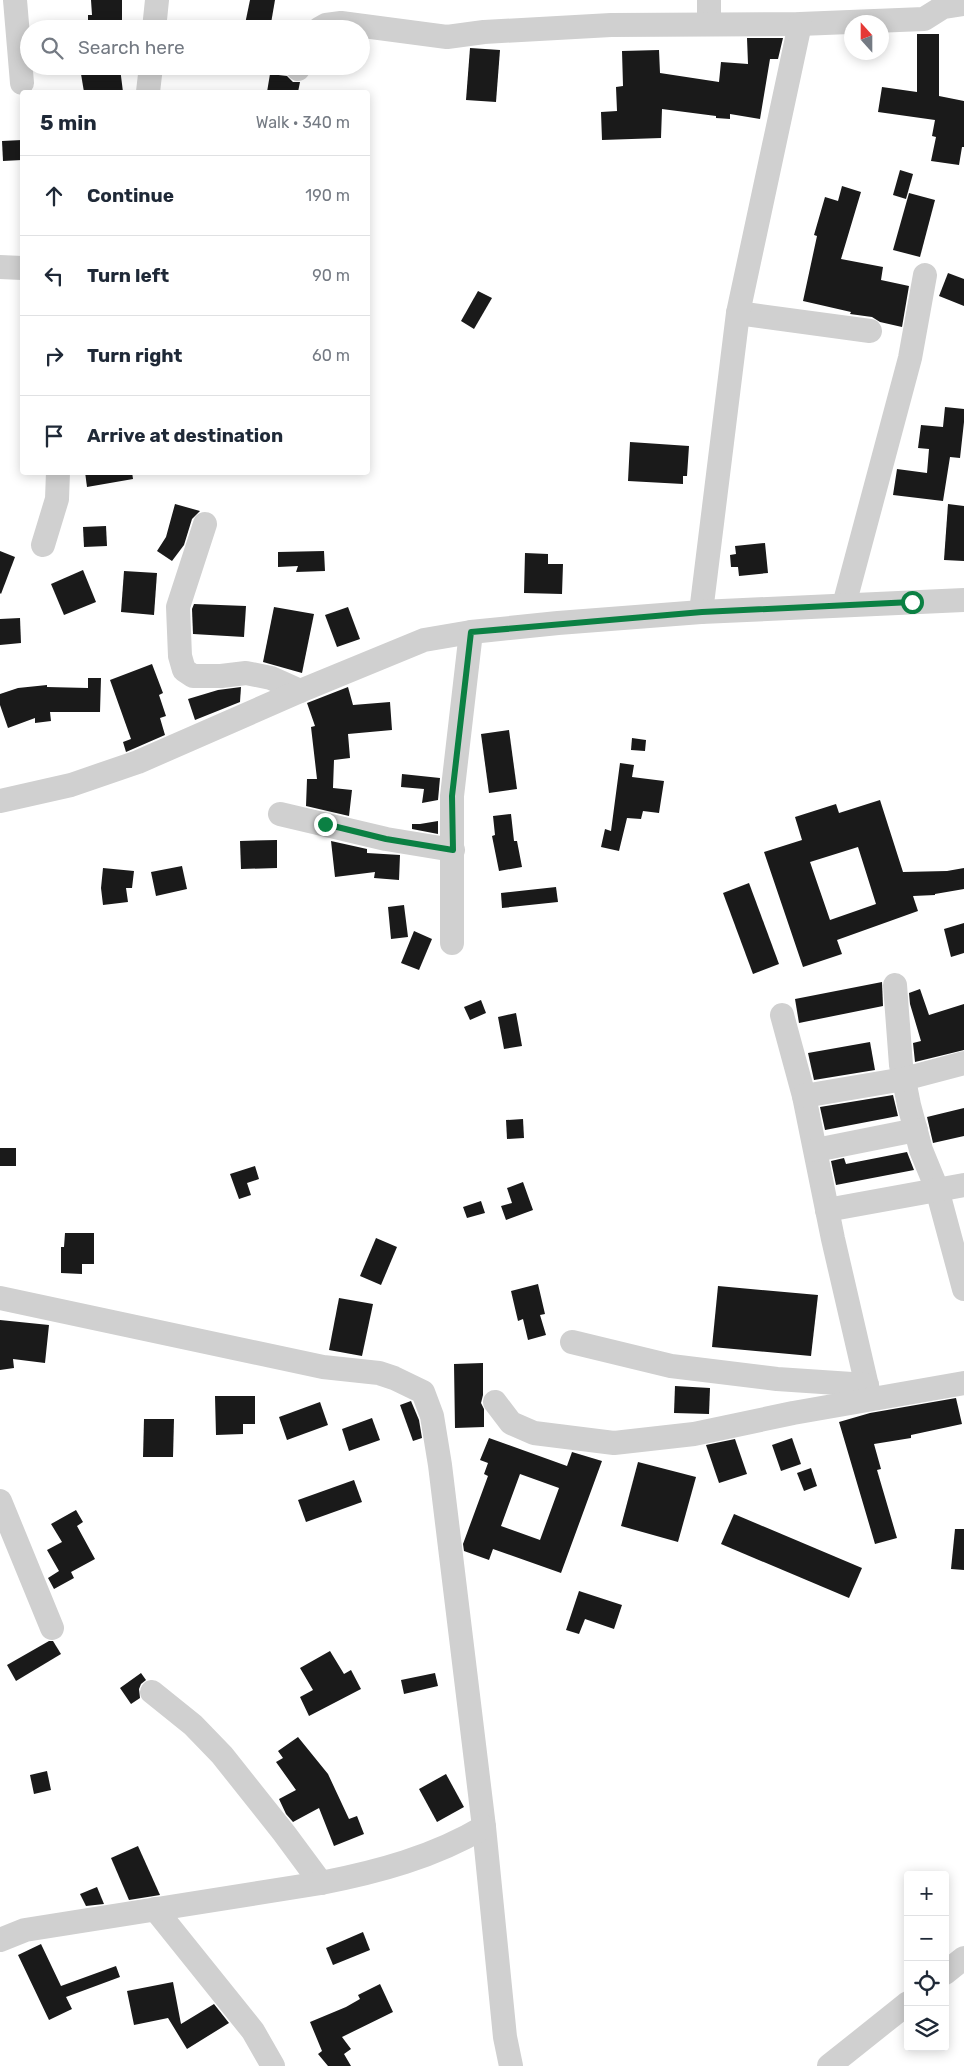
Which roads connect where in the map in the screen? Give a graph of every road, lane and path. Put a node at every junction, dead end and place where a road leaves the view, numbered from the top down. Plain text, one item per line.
1 (15, 0) edge
2 (157, 0) edge
3 (709, 0) edge
4 (964, 4) edge
5 (155, 20) edge
6 (709, 24) junction
7 (800, 24) junction
8 (370, 27) edge
9 (20, 59) edge
10 (21, 75) edge
11 (150, 75) edge
12 (22, 83) dead end
13 (148, 90) edge
14 (0, 267) edge
15 (20, 268) edge
16 (925, 275) dead end
17 (738, 313) junction
18 (870, 331) dead end
19 (58, 475) edge
20 (205, 524) dead end
21 (43, 545) dead end
22 (964, 600) edge
23 (844, 605) junction
24 (702, 612) junction
25 (471, 632) junction
26 (300, 691) junction
27 (0, 801) edge
28 (280, 814) dead end
29 (453, 850) junction
30 (452, 943) dead end
31 (895, 985) dead end
32 (782, 1015) dead end
33 (964, 1063) edge
34 (904, 1079) junction
35 (804, 1096) junction
36 (916, 1130) junction
37 (816, 1150) junction
38 (964, 1185) edge
39 (937, 1189) junction
40 (827, 1210) junction
41 (964, 1288) edge
42 (0, 1298) edge
43 (572, 1342) dead end
44 (964, 1383) edge
45 (869, 1392) junction
46 (495, 1402) dead end
47 (0, 1502) edge
48 (52, 1628) dead end
49 (152, 1692) dead end
50 (484, 1827) junction
51 (458, 1843) junction
52 (486, 1855) junction
53 (321, 1884) junction
54 (156, 1909) junction
55 (0, 1940) edge
56 (964, 1958) edge
57 (949, 1970) edge
58 (904, 2006) edge
59 (273, 2066) edge
60 (511, 2066) edge
61 (829, 2066) edge

1 - 9 street
2 - 5 street
3 - 6 street
4 - 7 street
6 - 7 street
6 - 8 street
7 - 17 street
10 - 12 street
11 - 13 street
14 - 15 street
16 - 23 street
17 - 18 street
17 - 24 street
19 - 21 street
20 - 26 street
22 - 23 street
23 - 24 street
24 - 25 street
25 - 26 street
25 - 29 street
26 - 27 street
28 - 29 street
29 - 30 street
31 - 34 street
32 - 35 street
33 - 34 street
34 - 35 street
34 - 36 street
35 - 37 street
36 - 37 street
36 - 39 street
37 - 40 street
38 - 39 street
39 - 40 street
39 - 41 street
40 - 45 street
42 - 50 street
43 - 45 street
44 - 45 street
45 - 46 street
47 - 48 street
49 - 53 street
50 - 51 street
50 - 52 street
51 - 52 street
51 - 53 street
52 - 60 street
53 - 54 street
54 - 55 street
54 - 59 street
56 - 57 street
58 - 61 street

